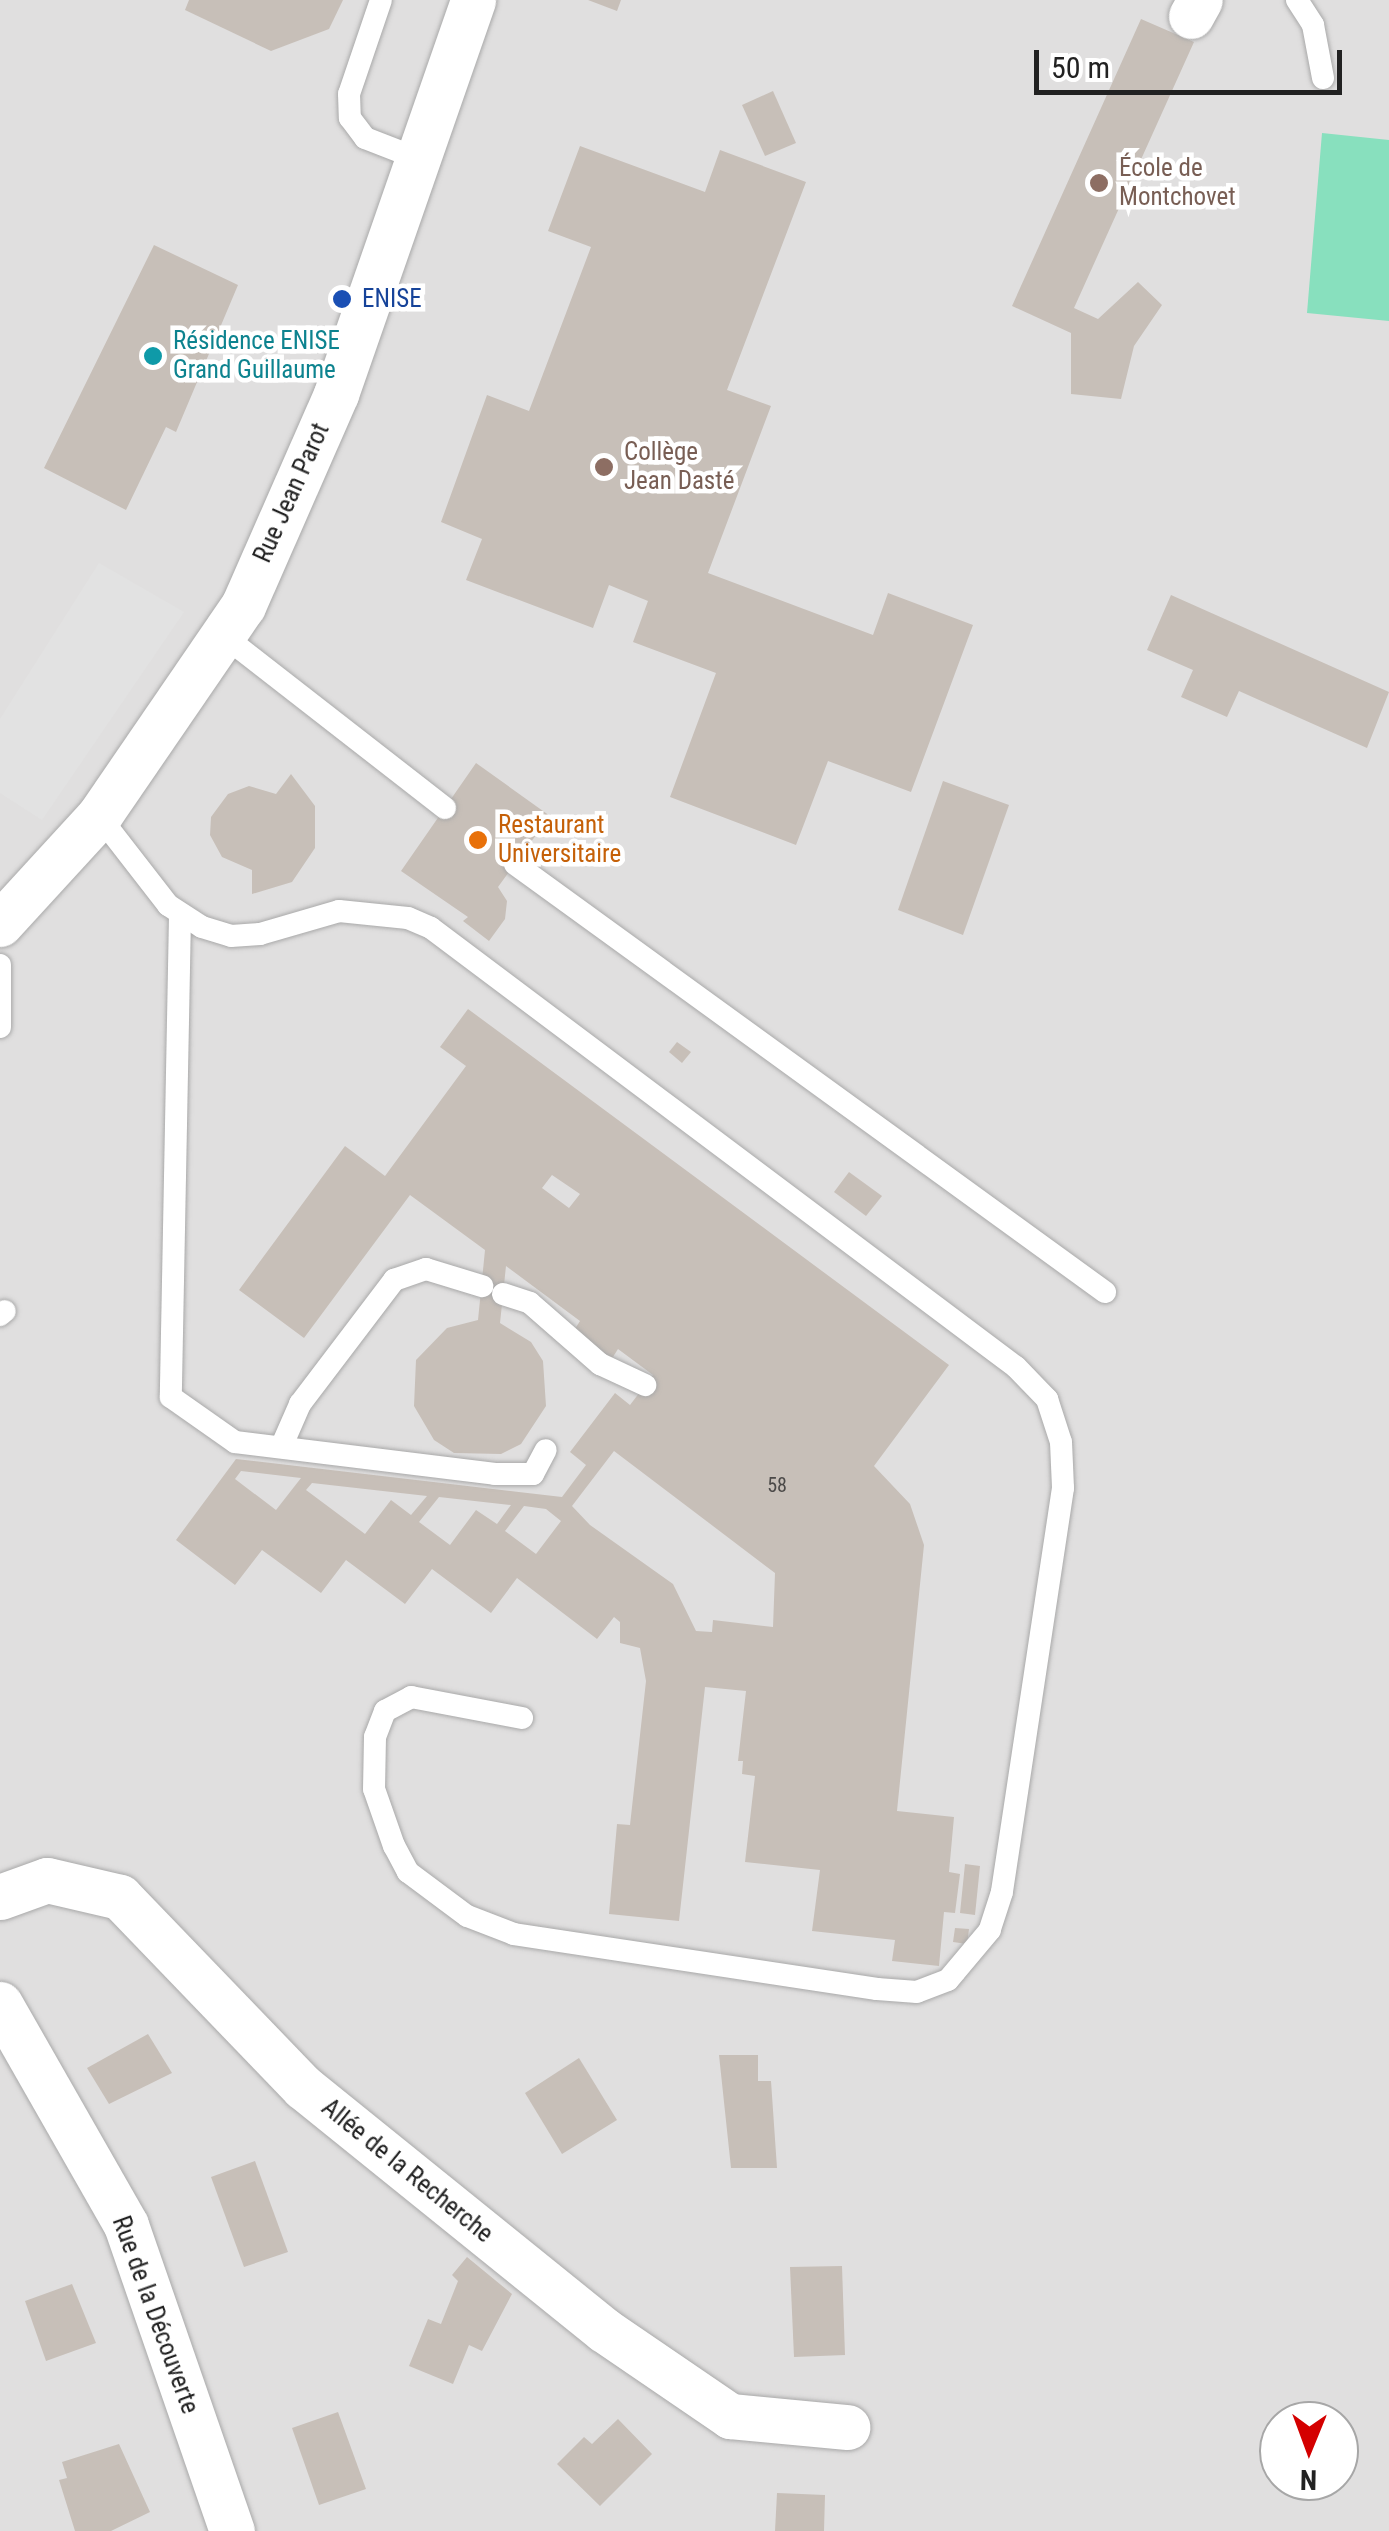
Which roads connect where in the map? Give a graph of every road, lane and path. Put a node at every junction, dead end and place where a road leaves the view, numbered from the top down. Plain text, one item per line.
1 (381, 0) edge
2 (474, 0) edge
3 (1297, 0) edge
4 (1323, 78) dead end
5 (419, 159) junction
6 (224, 636) junction
7 (445, 808) dead end
8 (99, 816) junction
9 (515, 864) dead end
10 (180, 916) junction
11 (0, 924) edge
12 (0, 965) edge
13 (0, 1028) edge
14 (1105, 1292) dead end
15 (645, 1385) dead end
16 (283, 1443) junction
17 (546, 1450) dead end
18 (522, 1718) dead end
19 (0, 1897) edge
20 (0, 2004) edge
21 (847, 2427) dead end
22 (232, 2531) edge

1 - 5 lane
2 - 5 street, Rue Jean Parot
3 - 4 lane
5 - 6 street, Rue Jean Parot
6 - 7 lane
6 - 8 street, Rue Jean Parot
8 - 10 lane
8 - 11 street, Rue Jean Parot
9 - 14 lane
10 - 16 lane
10 - 18 lane
12 - 13 lane
15 - 16 lane
16 - 17 lane
19 - 21 street, Allée de la Recherche
20 - 22 street, Rue de la Découverte

